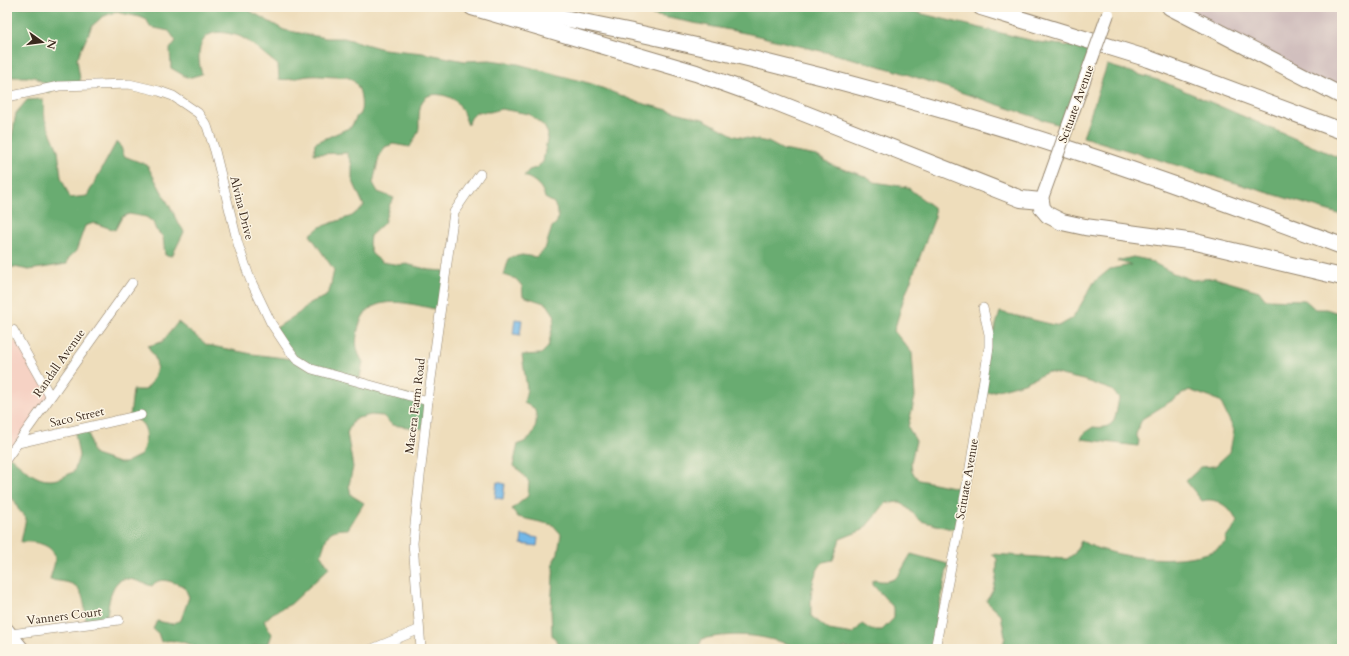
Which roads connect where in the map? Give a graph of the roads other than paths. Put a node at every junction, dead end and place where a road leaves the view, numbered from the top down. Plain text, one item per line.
1 (472, 7) edge
2 (505, 7) edge
3 (981, 7) edge
4 (1170, 7) edge
5 (1110, 11) edge
6 (1342, 96) edge
7 (7, 97) edge
8 (1342, 131) edge
9 (480, 174) dead end
10 (1041, 201) junction
11 (1342, 246) edge
12 (1342, 277) edge
13 (132, 283) dead end
14 (983, 308) dead end
15 (13, 330) dead end
16 (50, 396) junction
17 (428, 401) junction
18 (141, 415) dead end
19 (18, 443) junction
20 (7, 458) edge
21 (119, 620) dead end
22 (418, 630) junction
23 (9, 632) edge
24 (23, 649) edge
25 (372, 649) edge
26 (421, 649) edge
27 (935, 649) edge

1 - 10 highway
2 - 11 highway
3 - 8 highway
4 - 6 highway
5 - 10 main road, Scituate Avenue, bridge
7 - 17 street, Alvina Drive
9 - 17 street, Macera Farm Road
10 - 12 highway
13 - 16 street, Randall Avenue
14 - 27 street, Scituate Avenue
15 - 16 street
16 - 19 street, Randall Avenue
17 - 22 street, Macera Farm Road
18 - 19 street, Saco Street
19 - 20 street, Randall Avenue
21 - 23 street, Vanners Court
22 - 25 street
22 - 26 street, Macera Farm Road
23 - 24 main road

